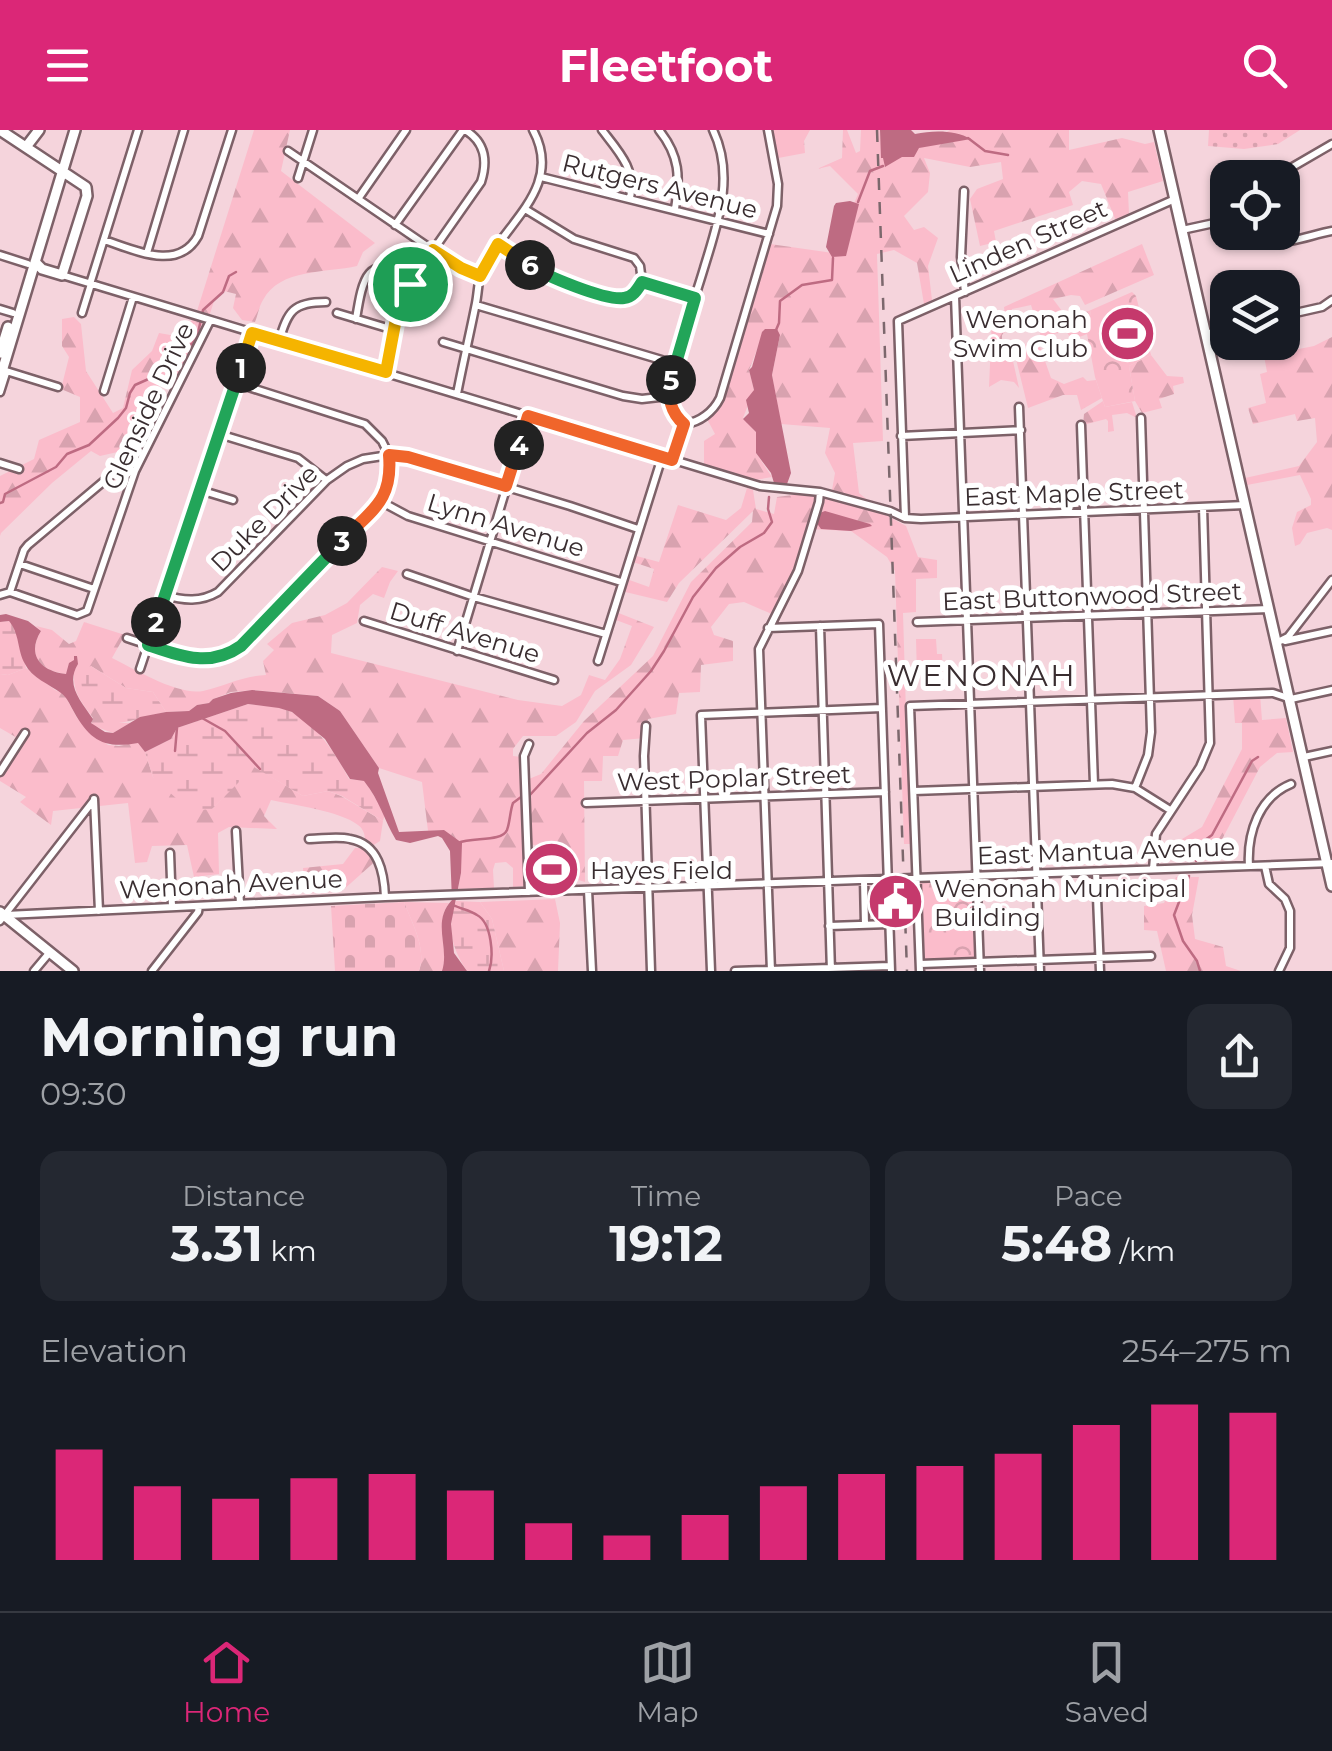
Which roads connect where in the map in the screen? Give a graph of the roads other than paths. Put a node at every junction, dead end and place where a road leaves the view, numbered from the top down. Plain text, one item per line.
1 (0, 130) edge
2 (39, 130) edge
3 (72, 130) edge
4 (138, 130) edge
5 (184, 130) edge
6 (232, 130) edge
7 (313, 130) edge
8 (406, 130) edge
9 (464, 130) edge
10 (534, 130) edge
11 (602, 130) edge
12 (659, 130) edge
13 (712, 130) edge
14 (768, 130) edge
15 (1159, 130) edge
16 (1332, 144) edge
17 (26, 147) junction
18 (288, 151) dead end
19 (303, 160) junction
20 (1300, 163) edge
21 (60, 169) junction
22 (541, 177) junction
23 (298, 178) dead end
24 (964, 191) dead end
25 (630, 198) junction
26 (358, 199) junction
27 (1175, 199) junction
28 (525, 209) junction
29 (675, 209) junction
30 (719, 220) junction
31 (395, 224) junction
32 (1210, 224) edge
33 (1182, 230) junction
34 (1332, 232) edge
35 (768, 234) junction
36 (1300, 238) edge
37 (104, 240) junction
38 (498, 244) junction
39 (433, 250) junction
40 (146, 253) junction
41 (0, 256) edge
42 (32, 263) junction
43 (58, 274) junction
44 (480, 276) junction
45 (642, 282) junction
46 (91, 284) junction
47 (410, 284) junction
48 (964, 292) junction
49 (955, 296) junction
50 (134, 297) junction
51 (695, 298) junction
52 (1332, 300) edge
53 (326, 302) dead end
54 (476, 305) junction
55 (0, 309) edge
56 (1300, 312) edge
57 (13, 313) junction
58 (82, 313) dead end
59 (337, 313) dead end
60 (356, 319) junction
61 (210, 320) junction
62 (394, 330) junction
63 (252, 333) junction
64 (1210, 333) edge
65 (1205, 334) junction
66 (11, 339) junction
67 (279, 341) junction
68 (443, 342) dead end
69 (466, 349) junction
70 (0, 353) edge
71 (674, 364) junction
72 (386, 372) junction
73 (3, 373) edge
74 (236, 384) junction
75 (58, 387) dead end
76 (104, 391) dead end
77 (0, 392) edge
78 (457, 394) junction
79 (668, 396) junction
80 (1019, 407) dead end
81 (528, 416) junction
82 (1141, 418) dead end
83 (684, 424) junction
84 (1081, 425) dead end
85 (1020, 430) junction
86 (219, 434) junction
87 (961, 434) junction
88 (900, 436) junction
89 (389, 455) junction
90 (662, 457) junction
91 (672, 460) junction
92 (0, 463) edge
93 (18, 468) dead end
94 (135, 471) junction
95 (327, 480) junction
96 (506, 486) junction
97 (200, 490) junction
98 (820, 492) junction
99 (233, 500) dead end
100 (380, 501) junction
101 (1244, 505) junction
102 (1203, 507) junction
103 (1143, 510) junction
104 (1084, 513) junction
105 (1024, 515) junction
106 (904, 518) junction
107 (964, 518) junction
108 (638, 529) junction
109 (491, 541) junction
110 (20, 564) junction
111 (408, 574) dead end
112 (1332, 580) edge
113 (621, 582) junction
114 (94, 590) junction
115 (10, 592) junction
116 (0, 595) edge
117 (165, 595) junction
118 (474, 597) junction
119 (1269, 609) junction
120 (1207, 612) junction
121 (1147, 614) junction
122 (1087, 616) junction
123 (1028, 618) junction
124 (364, 621) dead end
125 (968, 621) junction
126 (917, 622) dead end
127 (820, 626) junction
128 (768, 628) junction
129 (1332, 631) edge
130 (606, 634) junction
131 (128, 638) dead end
132 (1280, 642) junction
133 (148, 645) junction
134 (457, 651) junction
135 (598, 661) dead end
136 (140, 668) dead end
137 (554, 680) dead end
138 (1332, 690) edge
139 (1210, 696) junction
140 (1150, 698) junction
141 (1291, 699) junction
142 (1090, 700) junction
143 (1030, 703) junction
144 (970, 704) junction
145 (882, 708) junction
146 (822, 711) junction
147 (762, 713) junction
148 (646, 726) dead end
149 (25, 733) dead end
150 (529, 744) dead end
151 (1332, 751) edge
152 (1304, 757) junction
153 (3, 761) edge
154 (0, 772) edge
155 (1094, 784) junction
156 (1290, 784) dead end
157 (1034, 787) junction
158 (1135, 788) junction
159 (974, 789) junction
160 (914, 791) junction
161 (884, 792) junction
162 (825, 794) junction
163 (766, 796) junction
164 (705, 799) junction
165 (645, 801) junction
166 (586, 803) dead end
167 (1170, 810) junction
168 (236, 831) dead end
169 (309, 839) dead end
170 (170, 853) dead end
171 (1329, 863) edge
172 (1249, 866) junction
173 (1265, 866) junction
174 (1153, 869) junction
175 (1096, 872) junction
176 (1036, 874) junction
177 (977, 876) junction
178 (917, 878) junction
179 (888, 879) junction
180 (864, 880) junction
181 (828, 881) junction
182 (768, 883) junction
183 (708, 886) junction
184 (1332, 886) edge
185 (648, 888) junction
186 (588, 890) junction
187 (529, 892) junction
188 (385, 897) junction
189 (240, 904) junction
190 (199, 906) junction
191 (172, 907) junction
192 (100, 911) junction
193 (2, 916) edge
194 (889, 924) junction
195 (866, 925) junction
196 (830, 926) junction
197 (50, 952) junction
198 (1151, 956) dead end
199 (1100, 959) junction
200 (1040, 960) junction
201 (980, 967) edge
202 (890, 968) edge
203 (920, 968) edge
204 (831, 969) edge
205 (771, 970) edge
206 (34, 971) edge
207 (73, 971) edge
208 (152, 971) edge
209 (592, 971) edge
210 (651, 971) edge
211 (711, 971) edge
212 (735, 971) edge
213 (1040, 971) edge
214 (1100, 971) edge
215 (1279, 971) edge

1 - 17 main road
2 - 17 main road
3 - 21 main road
4 - 37 street
5 - 40 street
6 - 40 street
7 - 19 street
8 - 26 street
9 - 31 street
9 - 39 street
10 - 22 street
11 - 25 street
12 - 29 street
13 - 30 street
14 - 35 street
15 - 27 main road
16 - 20 street
17 - 21 main road
18 - 19 street
19 - 23 street
19 - 26 street
21 - 42 main road
21 - 43 main road
22 - 25 street, Rutgers Avenue
22 - 28 street
24 - 48 street
25 - 29 street, Rutgers Avenue
26 - 31 street
27 - 33 main road
27 - 48 street, Linden Street
28 - 38 street
28 - 45 street
29 - 30 street, Rutgers Avenue
30 - 35 street, Rutgers Avenue
30 - 51 street
31 - 39 street
32 - 33 street
33 - 65 main road
34 - 36 street
35 - 83 street
37 - 40 street
37 - 46 street
38 - 44 street
38 - 45 street
39 - 44 street
39 - 47 street
41 - 42 street
42 - 43 main road
42 - 57 main road
42 - 66 main road
43 - 46 street, East Maple Street
43 - 66 main road
44 - 54 street
45 - 51 street
46 - 50 street, East Maple Street
46 - 58 street
47 - 60 street
47 - 62 street
48 - 49 street, Linden Street
49 - 87 street
49 - 88 street, Linden Street
50 - 61 street, East Maple Street
50 - 76 street
51 - 71 street
52 - 56 street
53 - 67 street
54 - 69 street
54 - 71 street
55 - 57 street
57 - 70 main road
59 - 60 street
60 - 62 street
61 - 63 street, East Maple Street
61 - 94 street, Glenside Drive
62 - 72 street
63 - 67 street, East Maple Street
63 - 74 street
64 - 65 street
65 - 101 main road
66 - 73 main road
67 - 72 street, East Maple Street
68 - 69 street
69 - 78 street
69 - 79 street
71 - 79 street
72 - 78 street, East Maple Street
73 - 75 street
73 - 77 street
74 - 86 street
74 - 89 street
78 - 81 street, East Maple Street
79 - 83 street
80 - 85 street
81 - 90 street, East Maple Street
81 - 96 street
82 - 103 street
83 - 91 street
84 - 104 street
85 - 87 street
85 - 105 street
86 - 95 street
86 - 97 street
87 - 88 street
87 - 107 street
88 - 106 street
89 - 95 street, Duke Drive
89 - 96 street
89 - 100 street
90 - 91 street, East Maple Street
90 - 108 street
91 - 98 street, East Maple Street
92 - 93 street
94 - 110 street
94 - 114 street, Glenside Drive
95 - 117 street, Duke Drive
96 - 108 street
96 - 109 street
97 - 99 street
97 - 117 street
98 - 106 street, East Maple Street
98 - 128 street
100 - 109 street, Lynn Avenue
100 - 133 street
101 - 102 street, East Maple Street
101 - 119 main road
102 - 103 street, East Maple Street
102 - 120 street
103 - 104 street, East Maple Street
103 - 121 street
104 - 105 street, East Maple Street
104 - 122 street
105 - 107 street, East Maple Street
105 - 123 street
106 - 107 street, East Maple Street
107 - 125 street
108 - 113 street
109 - 113 street, Lynn Avenue
109 - 118 street
110 - 114 street
110 - 115 street
111 - 118 street
112 - 132 street
113 - 130 street
114 - 115 street, Glenside Drive
115 - 116 street
117 - 133 street
118 - 130 street
118 - 134 street
119 - 120 street, East Buttonwood Street
119 - 132 main road
120 - 121 street, East Buttonwood Street
120 - 139 street
121 - 122 street, East Buttonwood Street
121 - 140 street
122 - 123 street, East Buttonwood Street
122 - 142 street
123 - 125 street, East Buttonwood Street
123 - 143 street
124 - 134 street, Duff Avenue
125 - 126 street, East Buttonwood Street
125 - 144 street
127 - 128 street
127 - 145 street
127 - 146 street
128 - 147 street
129 - 132 street
130 - 135 street
131 - 133 street
132 - 141 main road
133 - 136 street
134 - 137 street, Duff Avenue
138 - 141 street
139 - 140 street
139 - 141 street
139 - 167 street
140 - 142 street
140 - 158 street
141 - 152 main road
142 - 143 street
142 - 155 street
143 - 144 street
143 - 157 street
144 - 159 street
144 - 160 street
145 - 146 street
145 - 161 street
146 - 147 street
146 - 162 street
147 - 163 street
147 - 164 street
148 - 165 street
149 - 153 street
150 - 187 street
151 - 152 street
152 - 171 main road
153 - 154 street
155 - 157 street
155 - 158 street
156 - 172 street
157 - 159 street
157 - 176 street
158 - 167 street
159 - 160 street
159 - 177 street
160 - 178 street
161 - 162 street, West Poplar Street
161 - 179 street
162 - 163 street, West Poplar Street
162 - 181 street
163 - 164 street, West Poplar Street
163 - 182 street
164 - 165 street, West Poplar Street
164 - 183 street
165 - 166 street, West Poplar Street
165 - 185 street
167 - 174 street
168 - 189 street
169 - 188 street
170 - 191 street
171 - 173 street, East Mantua Avenue
171 - 184 main road
172 - 173 street, East Mantua Avenue
172 - 174 street, East Mantua Avenue
173 - 215 street
174 - 175 street, East Mantua Avenue
175 - 176 street, East Mantua Avenue
175 - 199 street
176 - 177 street, East Mantua Avenue
176 - 200 street
177 - 178 street, East Mantua Avenue
177 - 201 street
178 - 179 street, East Mantua Avenue
178 - 203 street
179 - 180 street, East Mantua Avenue
179 - 194 street
180 - 181 street, East Mantua Avenue
180 - 195 street
181 - 182 street, East Mantua Avenue
181 - 196 street
182 - 183 street, East Mantua Avenue
182 - 205 street
183 - 185 street, East Mantua Avenue
183 - 211 street
185 - 186 street, Wenonah Avenue
185 - 210 street
186 - 187 street, Wenonah Avenue
186 - 209 street
187 - 188 street, Wenonah Avenue
188 - 189 street, Wenonah Avenue
189 - 190 street, Wenonah Avenue
190 - 191 street, Wenonah Avenue
190 - 208 street
191 - 192 street, Wenonah Avenue
192 - 193 street, Wenonah Avenue
192 - 193 street
193 - 197 main road
194 - 195 street
194 - 202 street
195 - 196 street
196 - 204 street
197 - 206 street
197 - 207 main road
198 - 199 street
199 - 200 street
199 - 214 street
200 - 201 street
200 - 213 street
201 - 203 street
202 - 204 street
204 - 205 street
205 - 212 street

